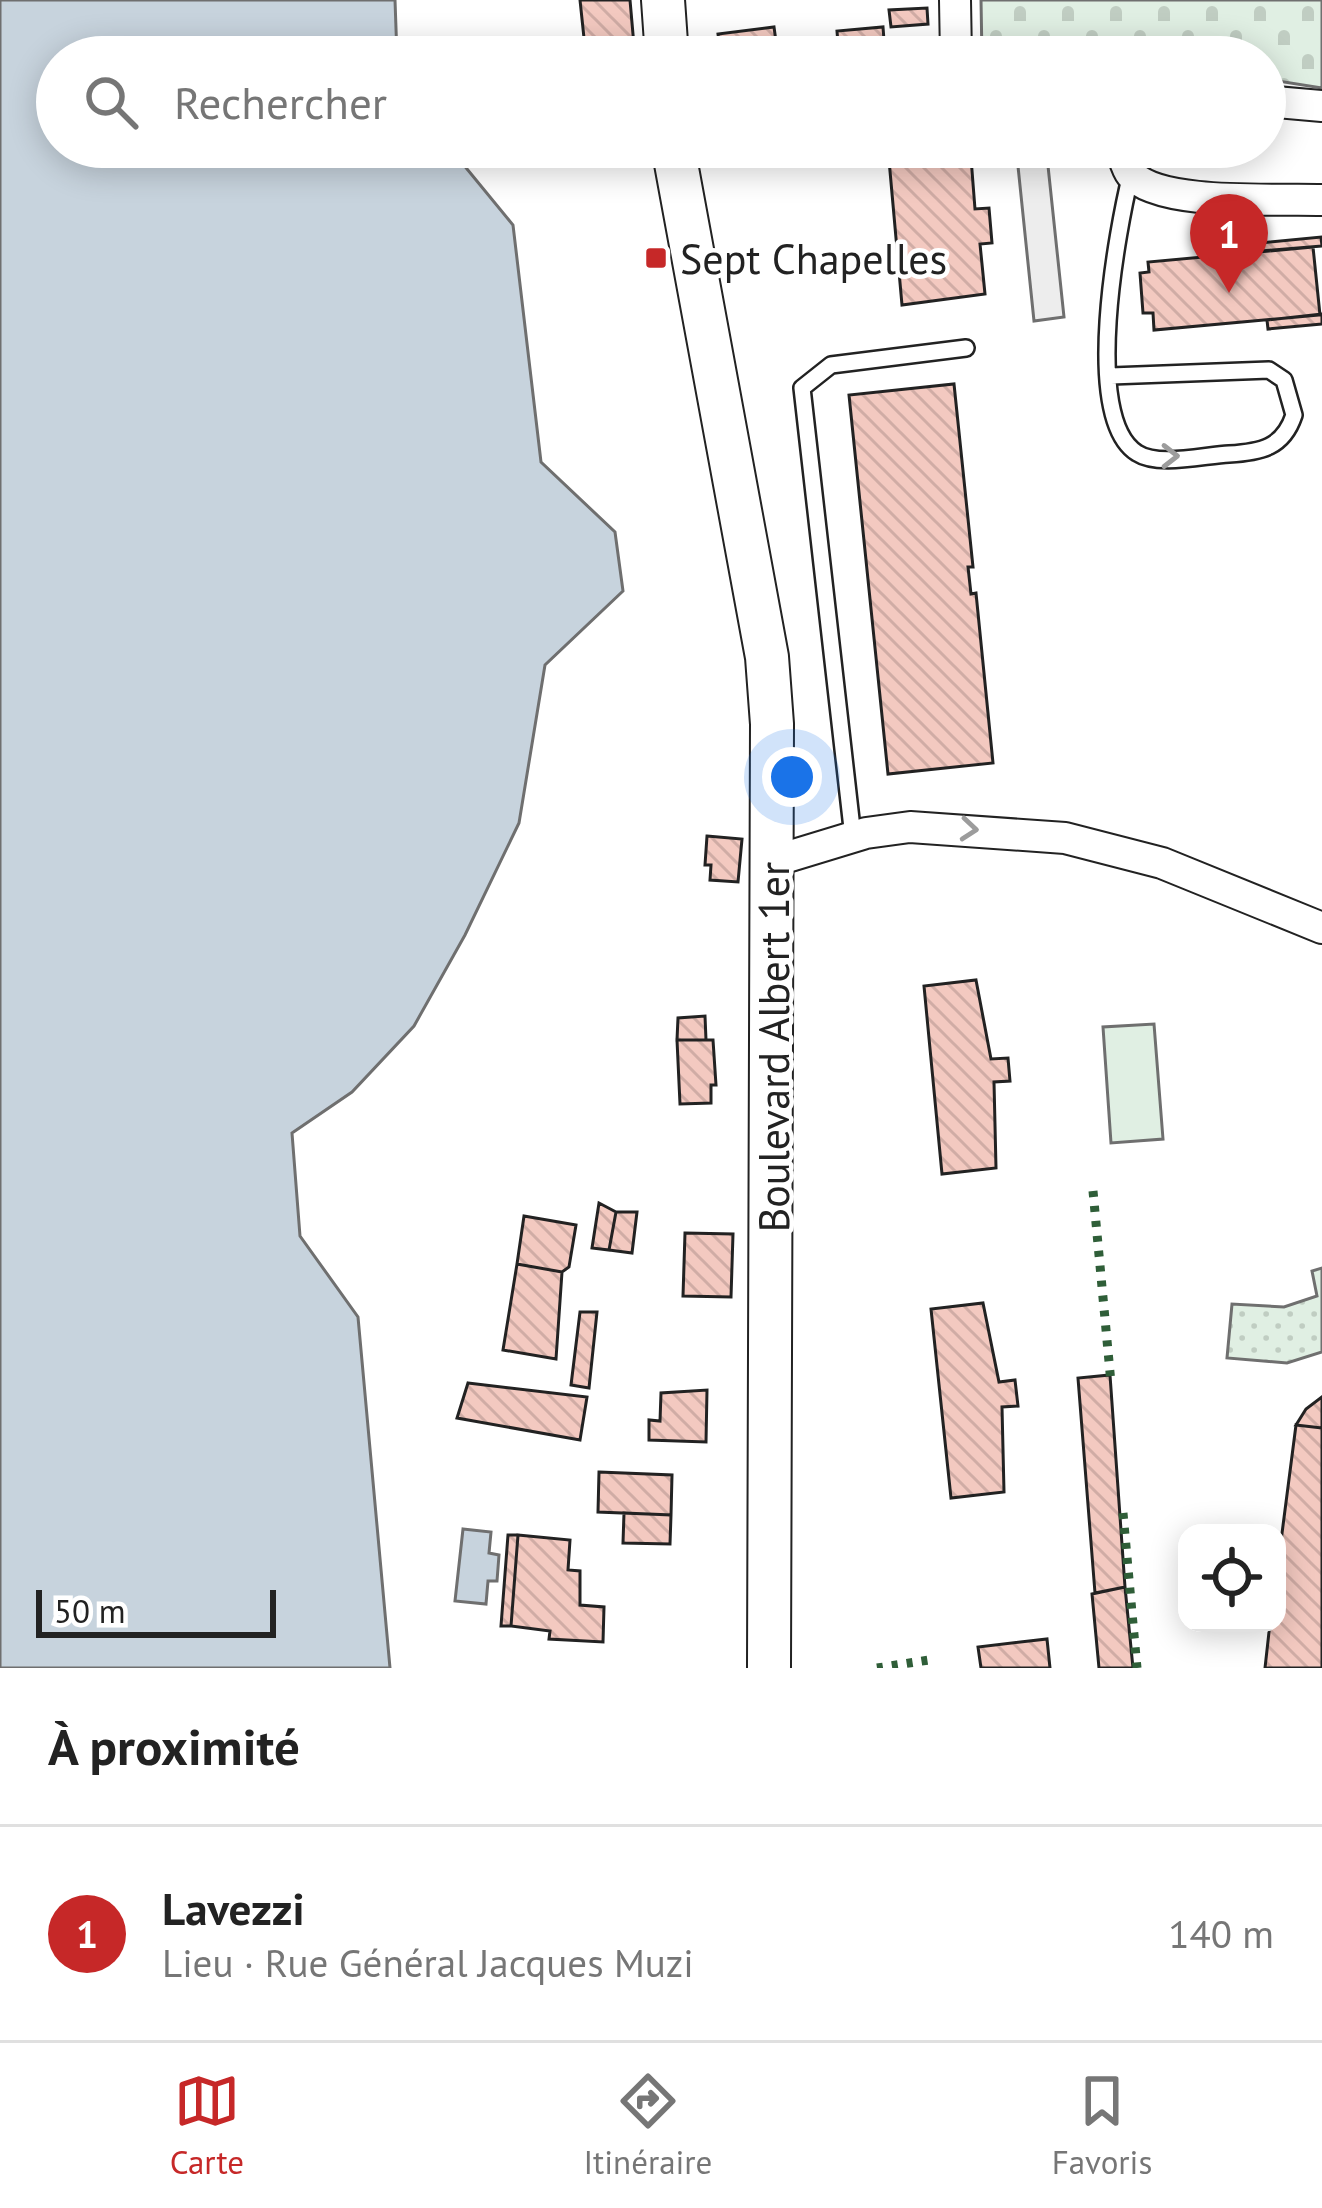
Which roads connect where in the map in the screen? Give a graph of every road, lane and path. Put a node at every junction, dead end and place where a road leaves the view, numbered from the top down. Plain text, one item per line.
1 (663, 0) edge
2 (955, 0) edge
3 (666, 36) edge
4 (956, 36) edge
5 (1286, 103) edge
6 (1322, 106) edge
7 (678, 168) edge
8 (1125, 168) edge
9 (1137, 168) edge
10 (1322, 200) edge
11 (966, 348) dead end
12 (1111, 376) junction
13 (853, 836) junction
14 (774, 861) junction
15 (1322, 928) edge
16 (769, 1668) edge

1 - 3 main road
2 - 4 street
5 - 6 street
7 - 14 main road, Boulevard Albert 1er
8 - 12 lane
9 - 10 street
11 - 13 lane
12 -> 12 lane
13 - 14 street
13 -> 15 street
14 - 16 main road, Boulevard Albert 1er

